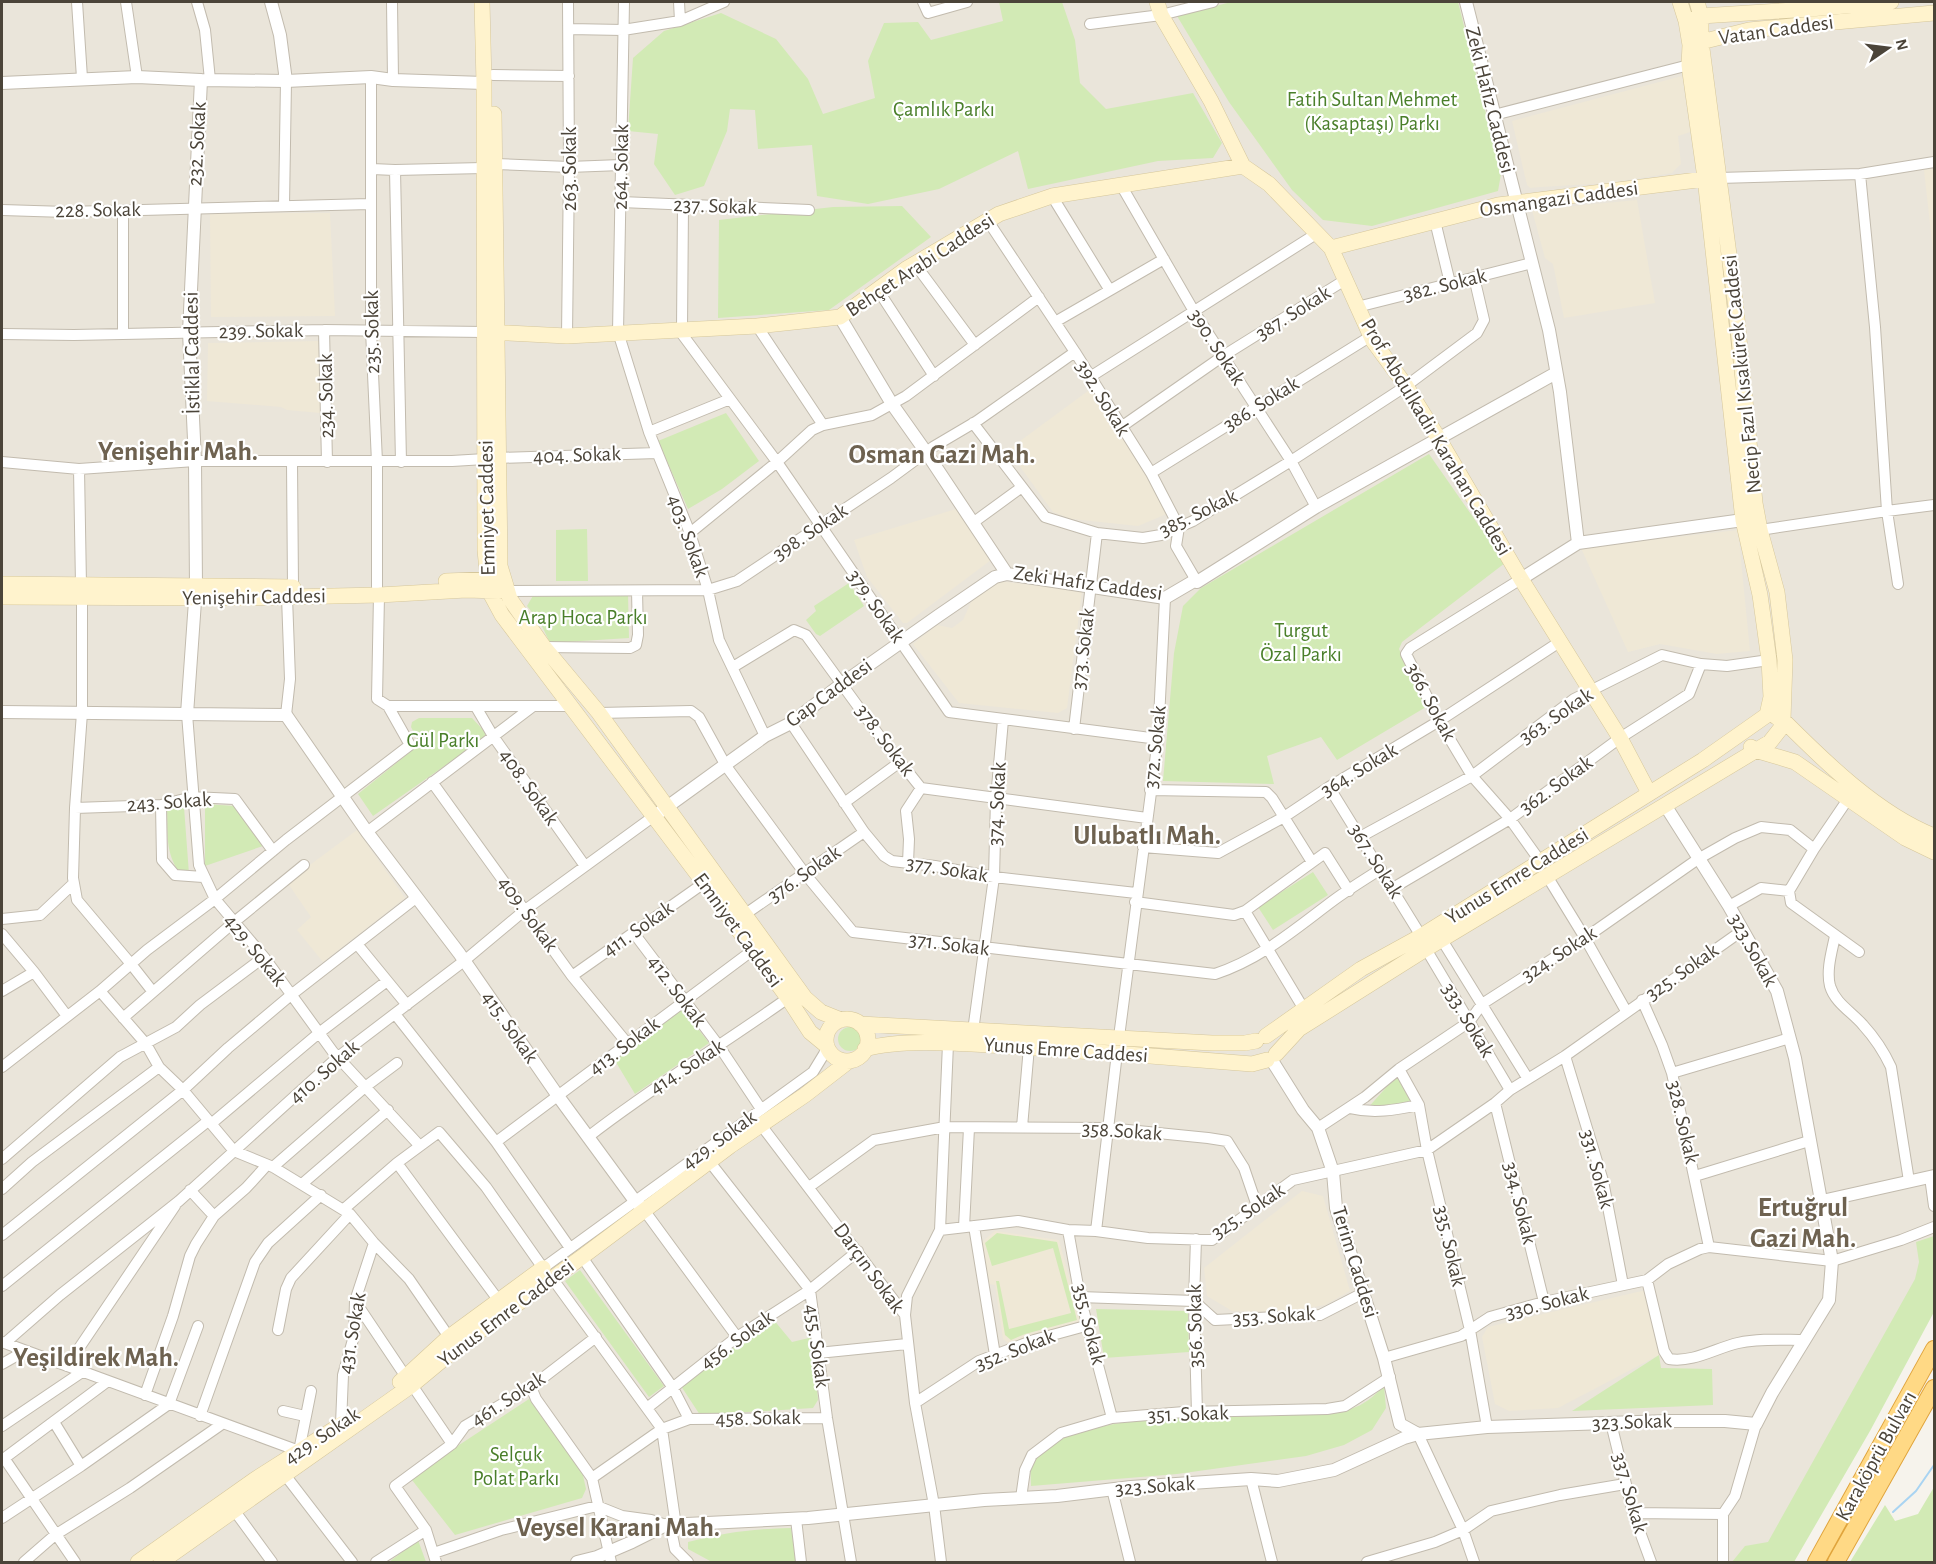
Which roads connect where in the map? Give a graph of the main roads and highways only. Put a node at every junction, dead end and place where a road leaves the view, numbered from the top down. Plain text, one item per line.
1 (482, 2) edge
2 (493, 2) edge
3 (1680, 2) edge
4 (1890, 2) edge
5 (1159, 8) edge
6 (1699, 9) edge
7 (1935, 13) edge
8 (1686, 21) junction
9 (1695, 43) junction
10 (489, 79) junction
11 (1698, 129) junction
12 (1243, 166) junction
13 (1712, 178) junction
14 (1685, 181) junction
15 (1707, 208) junction
16 (1330, 248) junction
17 (490, 332) junction
18 (2, 584) edge
19 (496, 585) junction
20 (81, 591) junction
21 (2, 597) edge
22 (1767, 715) junction
23 (1783, 720) junction
24 (1738, 734) junction
25 (1770, 742) joint
26 (1755, 750) junction
27 (1649, 793) junction
28 (660, 812) junction
29 (1935, 836) edge
30 (1935, 852) edge
31 (1424, 943) junction
32 (841, 1020) junction
33 (860, 1024) junction
34 (1261, 1038) junction
35 (1118, 1045) junction
36 (826, 1046) junction
37 (866, 1048) junction
38 (1271, 1057) junction
39 (849, 1060) junction
40 (548, 1273) junction
41 (1935, 1349) edge
42 (409, 1381) junction
43 (1935, 1388) edge
44 (281, 1471) junction
45 (138, 1563) edge
46 (161, 1563) edge
47 (1816, 1563) edge
48 (1836, 1563) edge

1 - 10 main road, Emniyet Caddesi
2 - 10 main road, Emniyet Caddesi
3 - 8 main road, Necip Fazıl Kısakürek Caddesi
4 - 6 main road, Vatan Caddesi
5 - 12 main road, Prof. Abdulkadir Karahan Caddesi
6 - 8 main road, Vatan Caddesi
6 - 9 main road, Necip Fazıl Kısakürek Caddesi
7 - 9 main road, Vatan Caddesi
8 - 9 main road, Necip Fazıl Kısakürek Caddesi
9 - 11 main road, Necip Fazıl Kısakürek Caddesi
9 - 13 main road, Necip Fazıl Kısakürek Caddesi
10 - 17 main road, Emniyet Caddesi
11 - 13 main road, Necip Fazıl Kısakürek Caddesi
11 - 14 main road
12 - 16 main road, Prof. Abdulkadir Karahan Caddesi
12 - 17 main road, Behçet Arabi Caddesi
13 - 14 main road, Osmangazi Caddesi
13 - 15 main road, Necip Fazıl Kısakürek Caddesi
13 - 23 main road, Necip Fazıl Kısakürek Caddesi
14 - 15 main road
14 - 16 main road, Osmangazi Caddesi
15 - 22 main road, Necip Fazıl Kısakürek Caddesi
16 - 27 main road, Prof. Abdulkadir Karahan Caddesi
17 - 19 main road, Emniyet Caddesi
18 - 20 main road, Yenişehir Caddesi
19 - 20 main road, Yenişehir Caddesi
19 - 28 main road, Emniyet Caddesi
19 - 28 main road, Emniyet Caddesi
20 - 21 main road, Yenişehir Caddesi
22 - 23 main road
22 - 24 main road, Yunus Emre Caddesi
23 - 25 main road, Necip Fazıl Kısakürek Caddesi
23 - 29 main road
24 - 26 main road
24 - 27 main road, Yunus Emre Caddesi
25 - 26 main road, Yunus Emre Caddesi
26 - 30 main road
26 - 31 main road, Yunus Emre Caddesi
27 - 31 main road, Yunus Emre Caddesi
28 - 32 main road, Emniyet Caddesi
28 - 36 main road, Emniyet Caddesi
31 - 34 main road, Yunus Emre Caddesi
31 - 38 main road, Yunus Emre Caddesi
32 - 33 main road
32 - 36 main road
33 - 35 main road, Yunus Emre Caddesi
33 - 37 main road
34 - 35 main road, Yunus Emre Caddesi
34 - 38 main road
35 - 37 main road, Yunus Emre Caddesi
35 - 38 main road, Yunus Emre Caddesi
36 - 39 main road
37 - 39 main road
39 - 40 main road, Yunus Emre Caddesi
40 - 42 main road, Yunus Emre Caddesi
40 - 42 main road, 429. Sokak
41 - 47 highway, Karaköprü Bulvarı
42 - 44 main road, Yunus Emre Caddesi
42 - 44 main road, 429. Sokak
43 - 48 highway, Karaköprü Bulvarı
44 - 45 main road, 429. Sokak
44 - 46 main road, Yunus Emre Caddesi

